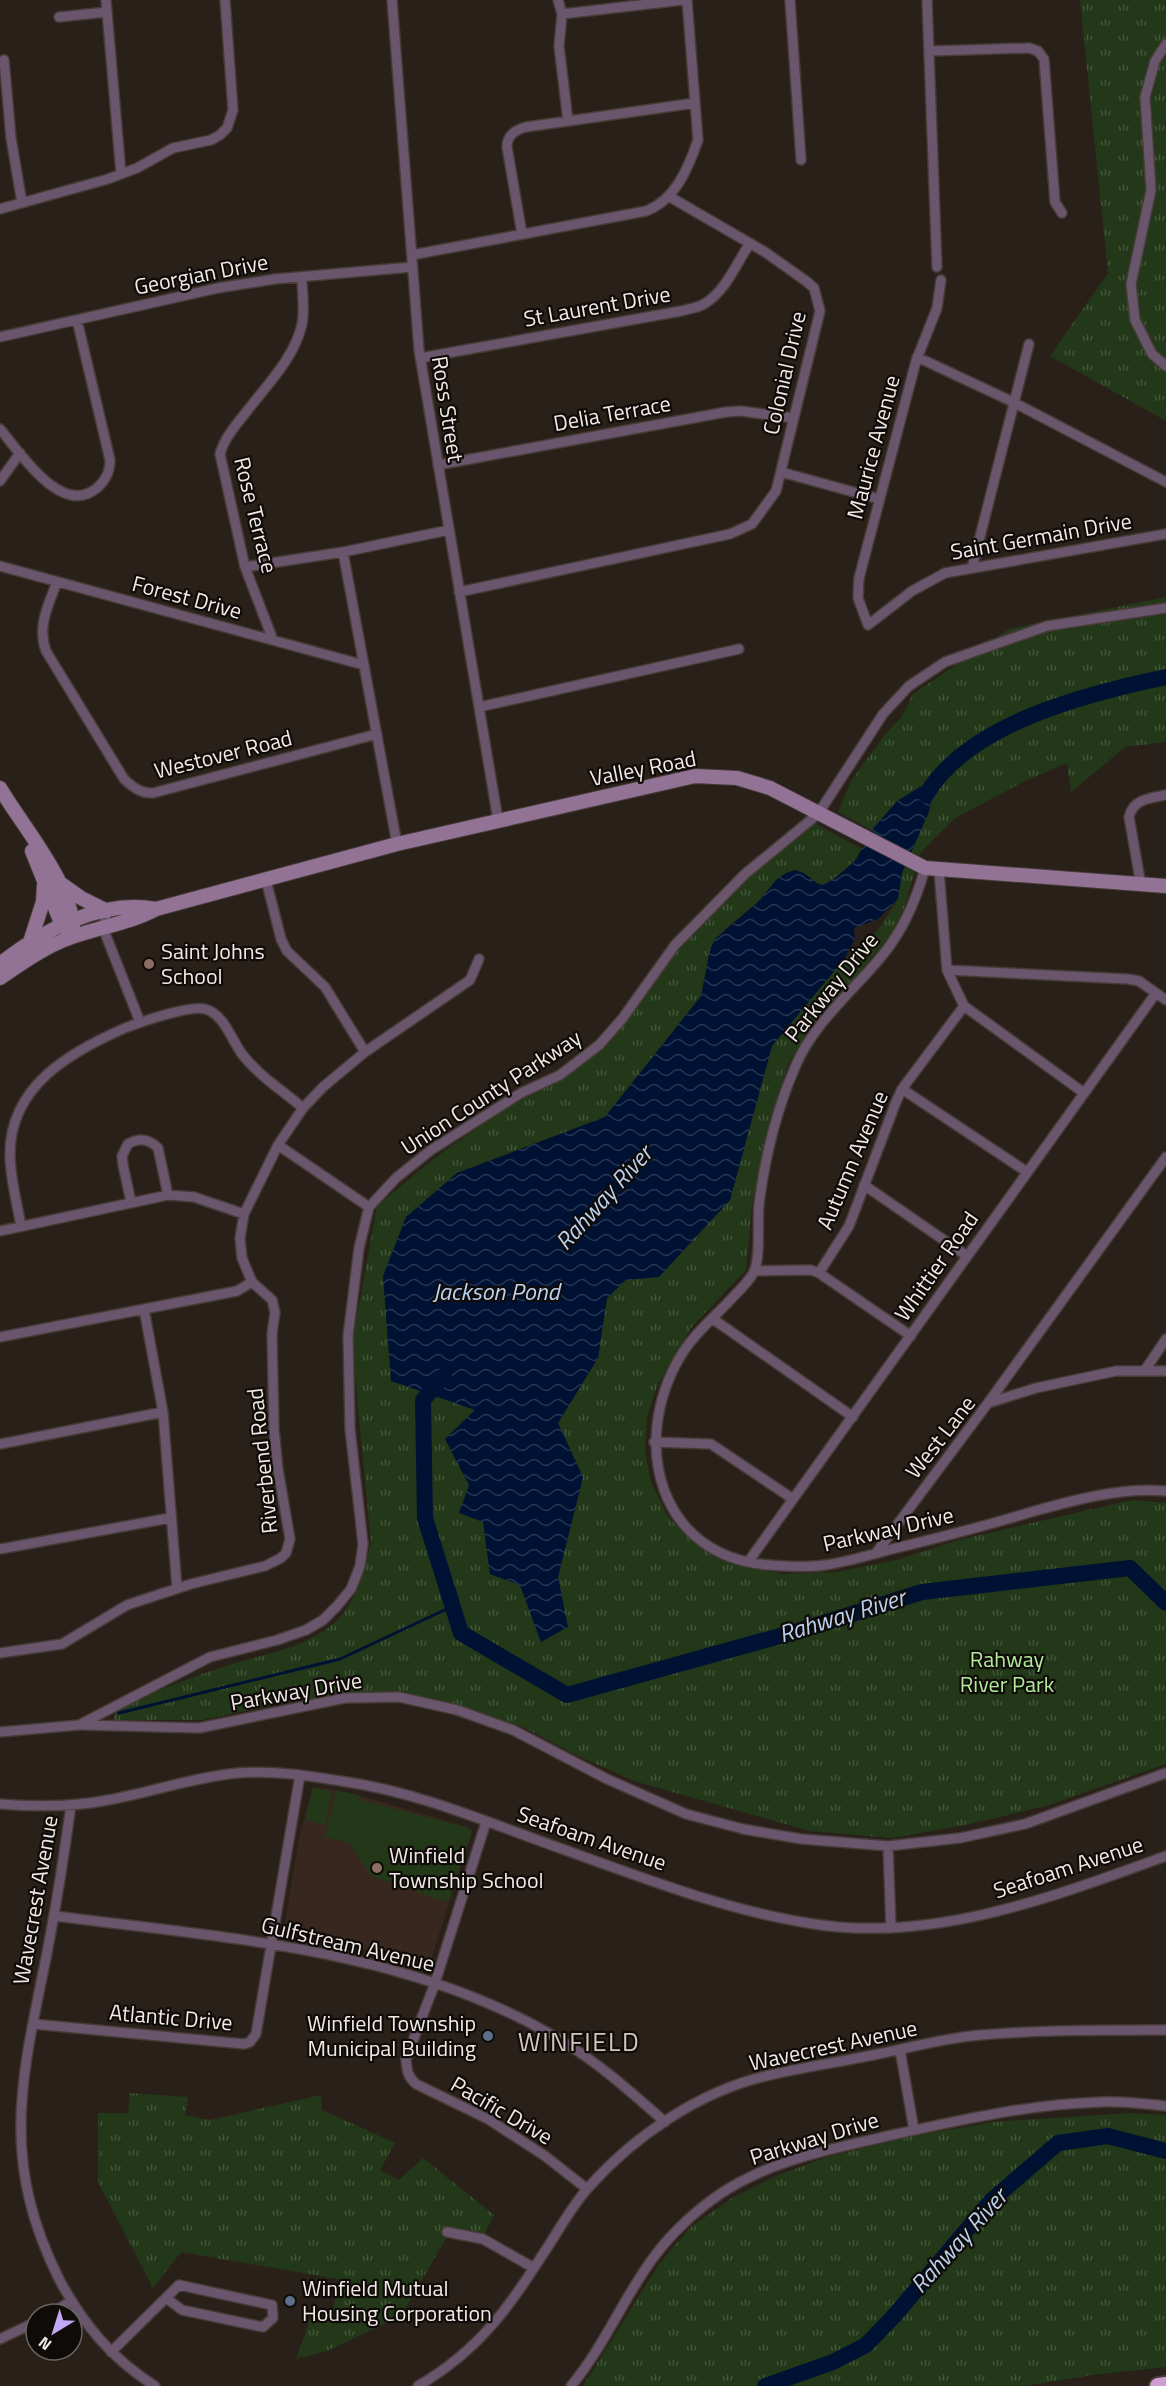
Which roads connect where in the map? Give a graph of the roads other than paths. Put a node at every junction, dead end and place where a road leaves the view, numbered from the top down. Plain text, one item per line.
1 (106, 0) edge
2 (225, 0) edge
3 (392, 0) edge
4 (558, 0) edge
5 (685, 0) edge
6 (790, 0) edge
7 (927, 0) edge
8 (107, 12) junction
9 (562, 14) junction
10 (59, 17) dead end
11 (1166, 44) edge
12 (929, 51) junction
13 (4, 60) dead end
14 (695, 103) junction
15 (568, 122) junction
16 (801, 160) dead end
17 (121, 174) junction
18 (670, 197) junction
19 (22, 203) junction
20 (0, 209) edge
21 (1062, 213) dead end
22 (522, 234) junction
23 (750, 243) junction
24 (411, 255) junction
25 (412, 267) junction
26 (937, 267) dead end
27 (302, 277) junction
28 (940, 280) dead end
29 (77, 320) junction
30 (0, 337) edge
31 (1029, 344) dead end
32 (917, 357) junction
33 (420, 358) junction
34 (1166, 366) edge
35 (1013, 402) junction
36 (794, 418) junction
37 (0, 429) edge
38 (20, 453) junction
39 (438, 465) junction
40 (781, 472) junction
41 (0, 481) edge
42 (1166, 482) edge
43 (879, 499) junction
44 (449, 530) junction
45 (1166, 534) edge
46 (343, 552) junction
47 (0, 566) edge
48 (245, 567) junction
49 (972, 568) junction
50 (57, 582) junction
51 (459, 592) junction
52 (1166, 608) edge
53 (868, 625) joint
54 (273, 640) junction
55 (738, 649) dead end
56 (363, 665) junction
57 (479, 707) junction
58 (376, 735) junction
59 (0, 788) edge
60 (1166, 795) edge
61 (818, 814) junction
62 (17, 816) junction
63 (498, 820) junction
64 (397, 844) junction
65 (920, 867) junction
66 (939, 871) junction
67 (44, 880) junction
68 (266, 880) junction
69 (59, 882) junction
70 (1141, 885) junction
71 (1166, 886) edge
72 (156, 909) junction
73 (107, 911) junction
74 (67, 923) junction
75 (103, 928) junction
76 (74, 936) junction
77 (30, 942) junction
78 (6, 957) edge
79 (479, 959) dead end
80 (0, 964) edge
81 (947, 970) junction
82 (0, 978) edge
83 (1156, 993) junction
84 (1166, 1000) edge
85 (964, 1006) junction
86 (140, 1022) junction
87 (365, 1052) junction
88 (902, 1089) junction
89 (1084, 1093) junction
90 (303, 1108) junction
91 (278, 1145) junction
92 (1166, 1157) edge
93 (1027, 1172) junction
94 (864, 1185) junction
95 (168, 1195) junction
96 (131, 1202) junction
97 (369, 1207) junction
98 (244, 1214) junction
99 (21, 1226) junction
100 (0, 1231) edge
101 (967, 1256) junction
102 (754, 1271) junction
103 (819, 1273) junction
104 (252, 1282) junction
105 (144, 1309) junction
106 (713, 1319) junction
107 (911, 1336) junction
108 (0, 1337) edge
109 (1166, 1339) edge
110 (1145, 1370) junction
111 (1166, 1371) edge
112 (988, 1403) junction
113 (163, 1412) junction
114 (853, 1417) junction
115 (654, 1442) junction
116 (0, 1444) edge
117 (1166, 1491) edge
118 (794, 1499) junction
119 (170, 1518) junction
120 (0, 1549) edge
121 (876, 1553) junction
122 (748, 1562) junction
123 (177, 1588) junction
124 (0, 1653) edge
125 (79, 1725) junction
126 (0, 1732) edge
127 (1166, 1773) edge
128 (300, 1776) junction
129 (0, 1804) edge
130 (71, 1805) junction
131 (486, 1822) junction
132 (888, 1846) junction
133 (1166, 1856) edge
134 (55, 1916) junction
135 (891, 1928) junction
136 (272, 1943) junction
137 (435, 1983) junction
138 (33, 2024) junction
139 (1166, 2030) edge
140 (900, 2050) junction
141 (1166, 2106) edge
142 (665, 2122) junction
143 (914, 2130) junction
144 (587, 2189) junction
145 (447, 2232) dead end
146 (534, 2268) junction
147 (166, 2298) junction
148 (71, 2301) joint
149 (24, 2328) edge
150 (0, 2339) edge
151 (111, 2352) junction
152 (1166, 2385) edge
153 (155, 2386) edge
154 (418, 2386) edge
155 (571, 2386) edge
156 (1158, 2386) edge

1 - 8 street
2 - 17 street
3 - 24 street, Ross Street
4 - 9 street
5 - 9 street
5 - 14 street
6 - 16 street
7 - 12 street
8 - 10 street
8 - 17 street
9 - 15 street
11 - 34 street
12 - 21 street
12 - 26 street
13 - 19 street
14 - 15 street
14 - 18 street
15 - 22 street
17 - 19 street
18 - 22 street
18 - 23 street, Colonial Drive
19 - 20 street
22 - 24 street
23 - 33 street, St Laurent Drive
23 - 36 street, Colonial Drive
24 - 25 street, Ross Street
25 - 27 street, Georgian Drive
25 - 33 street, Ross Street
27 - 29 street, Georgian Drive
27 - 48 street, Rose Terrace
28 - 32 street, Maurice Avenue
29 - 30 street, Georgian Drive
29 - 38 street
31 - 35 street
32 - 35 street
32 - 43 street, Maurice Avenue
33 - 39 street, Ross Street
35 - 42 street
35 - 49 street
36 - 39 street, Delia Terrace
36 - 40 street, Colonial Drive
37 - 38 street
38 - 41 street
39 - 44 street, Ross Street
40 - 43 street
40 - 51 street, Colonial Drive
43 - 53 street, Maurice Avenue
44 - 46 street
44 - 51 street, Ross Street
45 - 49 street, Saint Germain Drive
46 - 48 street
46 - 56 street
47 - 50 street, Forest Drive
48 - 54 street, Rose Terrace
49 - 53 street, Saint Germain Drive
50 - 54 street, Forest Drive
50 - 58 street, Westover Road
51 - 57 street, Ross Street
52 - 61 street
54 - 56 street, Forest Drive
55 - 57 street
56 - 58 street
57 - 63 street, Ross Street
58 - 64 street
59 - 62 street
60 - 70 street
61 - 63 street, Valley Road
61 - 65 street, Valley Road
61 - 97 street, Union County Parkway
62 - 67 street
62 - 69 street
63 - 64 street, Valley Road
64 - 68 street, Valley Road
65 - 66 street, Valley Road
65 - 102 street, Parkway Drive
66 - 70 street, Valley Road
66 - 81 street
67 - 74 street
67 - 77 street
68 - 72 street, Valley Road
68 - 87 street
69 - 73 street
69 - 74 street
70 - 71 street, Valley Road
72 - 73 street, Valley Road
72 - 75 street, Valley Road
73 - 74 street, Valley Road
73 - 75 street
74 - 76 street
74 - 77 street, Valley Road
75 - 76 street, Valley Road
75 - 86 street
76 - 82 street, Valley Road
77 - 78 street, Valley Road
78 - 80 street, Valley Road
79 - 87 street, Riverbend Road
81 - 83 street
81 - 85 street
83 - 84 street
83 - 89 street, Whittier Road
85 - 88 street, Autumn Avenue
85 - 89 street
86 - 90 street
86 - 99 street
87 - 90 street, Riverbend Road
88 - 93 street
88 - 94 street, Autumn Avenue
89 - 93 street, Whittier Road
90 - 91 street, Riverbend Road
91 - 97 street
91 - 98 street, Riverbend Road
92 - 112 street
93 - 101 street, Whittier Road
94 - 101 street
94 - 103 street, Autumn Avenue
95 - 96 street
95 - 96 street
95 - 98 street
96 - 99 street
97 - 125 street
98 - 104 street, Riverbend Road
99 - 100 street
101 - 107 street, Whittier Road
102 - 103 street
102 - 106 street, Parkway Drive
103 - 107 street
104 - 105 street
104 - 123 street, Riverbend Road
105 - 108 street
105 - 113 street
106 - 114 street
106 - 115 street, Parkway Drive
107 - 114 street, Whittier Road
109 - 110 street
110 - 111 street, West Lane
110 - 112 street, West Lane
112 - 121 street, West Lane
113 - 116 street
113 - 119 street
114 - 118 street, Whittier Road
115 - 118 street
115 - 122 street, Parkway Drive
117 - 121 street, Parkway Drive
118 - 122 street, Whittier Road
119 - 120 street
119 - 123 street
121 - 122 street, Parkway Drive
123 - 124 street, Riverbend Road
125 - 126 street
125 - 132 street, Parkway Drive
127 - 132 street, Parkway Drive
128 - 130 street, Seafoam Avenue
128 - 131 street, Seafoam Avenue
128 - 136 street, Atlantic Drive
129 - 130 street, Seafoam Avenue
130 - 134 street, Wavecrest Avenue
131 - 135 street, Seafoam Avenue
131 - 137 street, Pacific Drive
132 - 135 street
133 - 135 street, Seafoam Avenue
134 - 136 street, Gulfstream Avenue
134 - 138 street, Wavecrest Avenue
136 - 137 street, Gulfstream Avenue
136 - 138 street, Atlantic Drive
137 - 142 street, Gulfstream Avenue
137 - 144 street, Pacific Drive
138 - 148 street, Wavecrest Avenue
139 - 140 street, Wavecrest Avenue
140 - 142 street, Wavecrest Avenue
140 - 143 street
141 - 143 street, Parkway Drive
142 - 144 street, Wavecrest Avenue
143 - 155 street, Parkway Drive
144 - 146 street, Wavecrest Avenue
145 - 146 street
146 - 154 street, Wavecrest Avenue
147 - 147 street
147 - 151 street
148 - 151 street, Wavecrest Avenue
149 - 150 street
151 - 153 street, Wavecrest Avenue
152 - 156 highway

